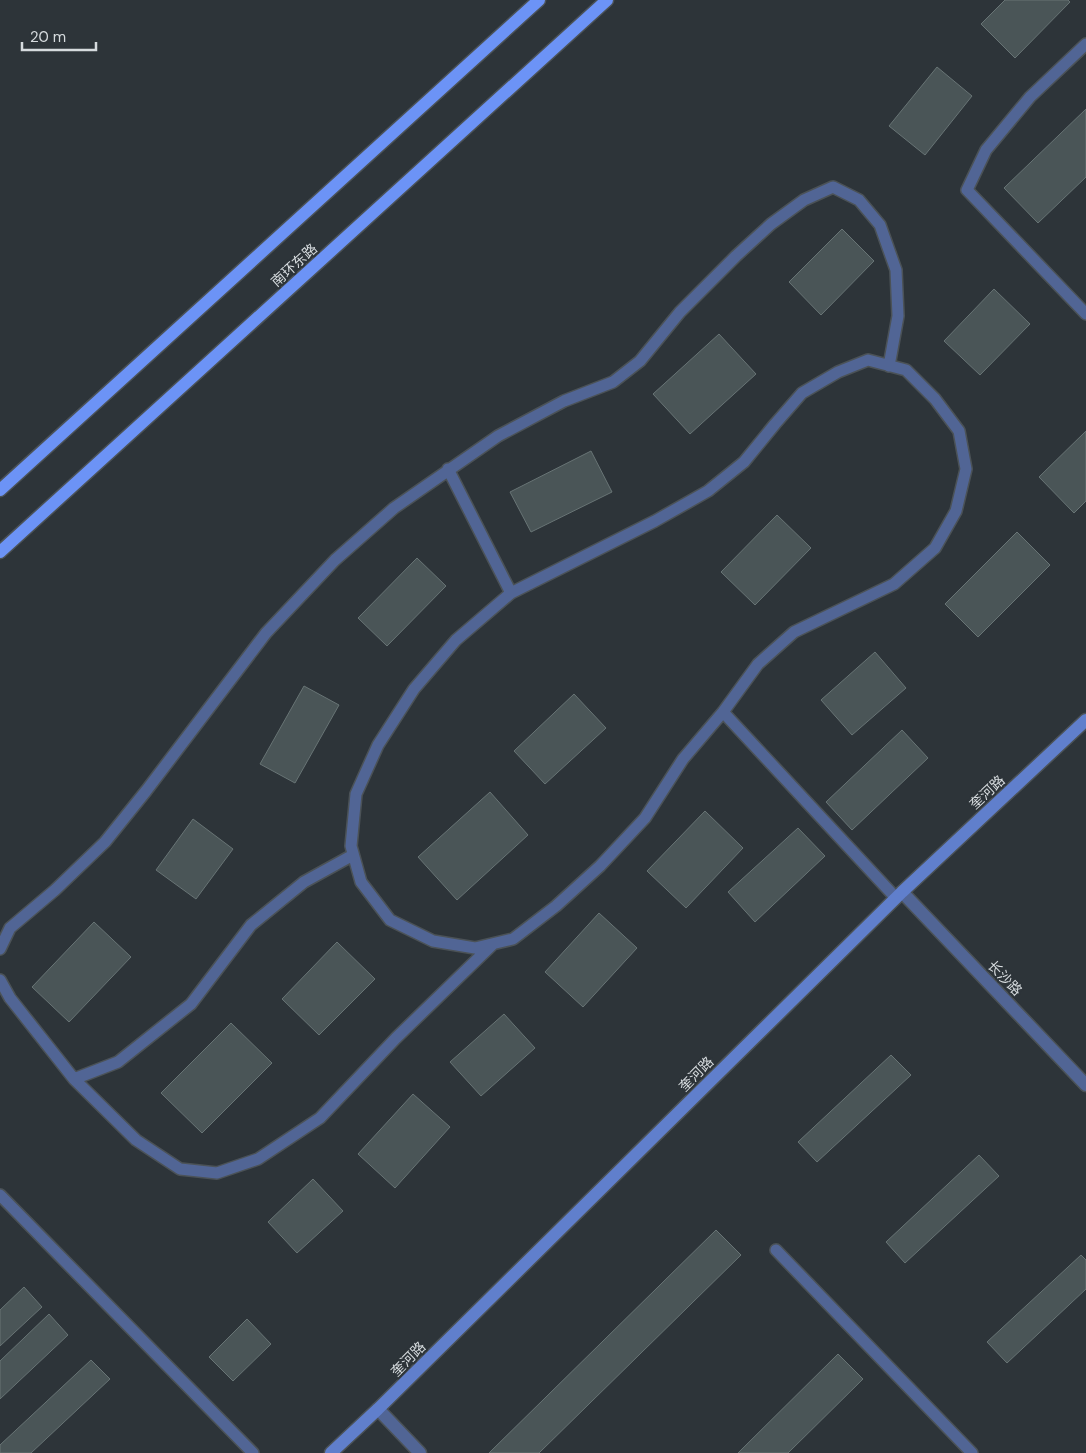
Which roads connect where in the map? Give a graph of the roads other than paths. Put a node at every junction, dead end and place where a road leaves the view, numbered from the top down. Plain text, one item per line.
1 (539, 0) edge
2 (608, 0) edge
3 (1086, 44) edge
4 (1086, 314) edge
5 (889, 366) junction
6 (448, 469) junction
7 (0, 490) edge
8 (0, 552) edge
9 (511, 593) junction
10 (723, 712) junction
11 (1086, 720) edge
12 (353, 855) junction
13 (899, 895) junction
14 (493, 944) junction
15 (0, 949) edge
16 (0, 980) edge
17 (74, 1079) junction
18 (1086, 1085) edge
19 (0, 1195) edge
20 (776, 1250) dead end
21 (378, 1410) junction
22 (253, 1453) edge
23 (331, 1453) edge
24 (420, 1453) edge
25 (972, 1453) edge

1 - 7 main road
2 - 8 main road, 南环东路
3 - 4 lane
5 - 6 lane
5 - 9 lane
5 - 10 lane
6 - 9 lane
6 - 15 lane
9 - 12 lane
10 - 13 lane
10 - 14 lane
11 - 13 street, 奎河路
12 - 14 lane
12 - 17 lane
13 - 18 street, 长沙路
13 - 21 street, 奎河路
14 - 17 lane
16 - 17 lane
19 - 22 lane
20 - 25 lane
21 - 23 street, 奎河路
21 - 24 street

